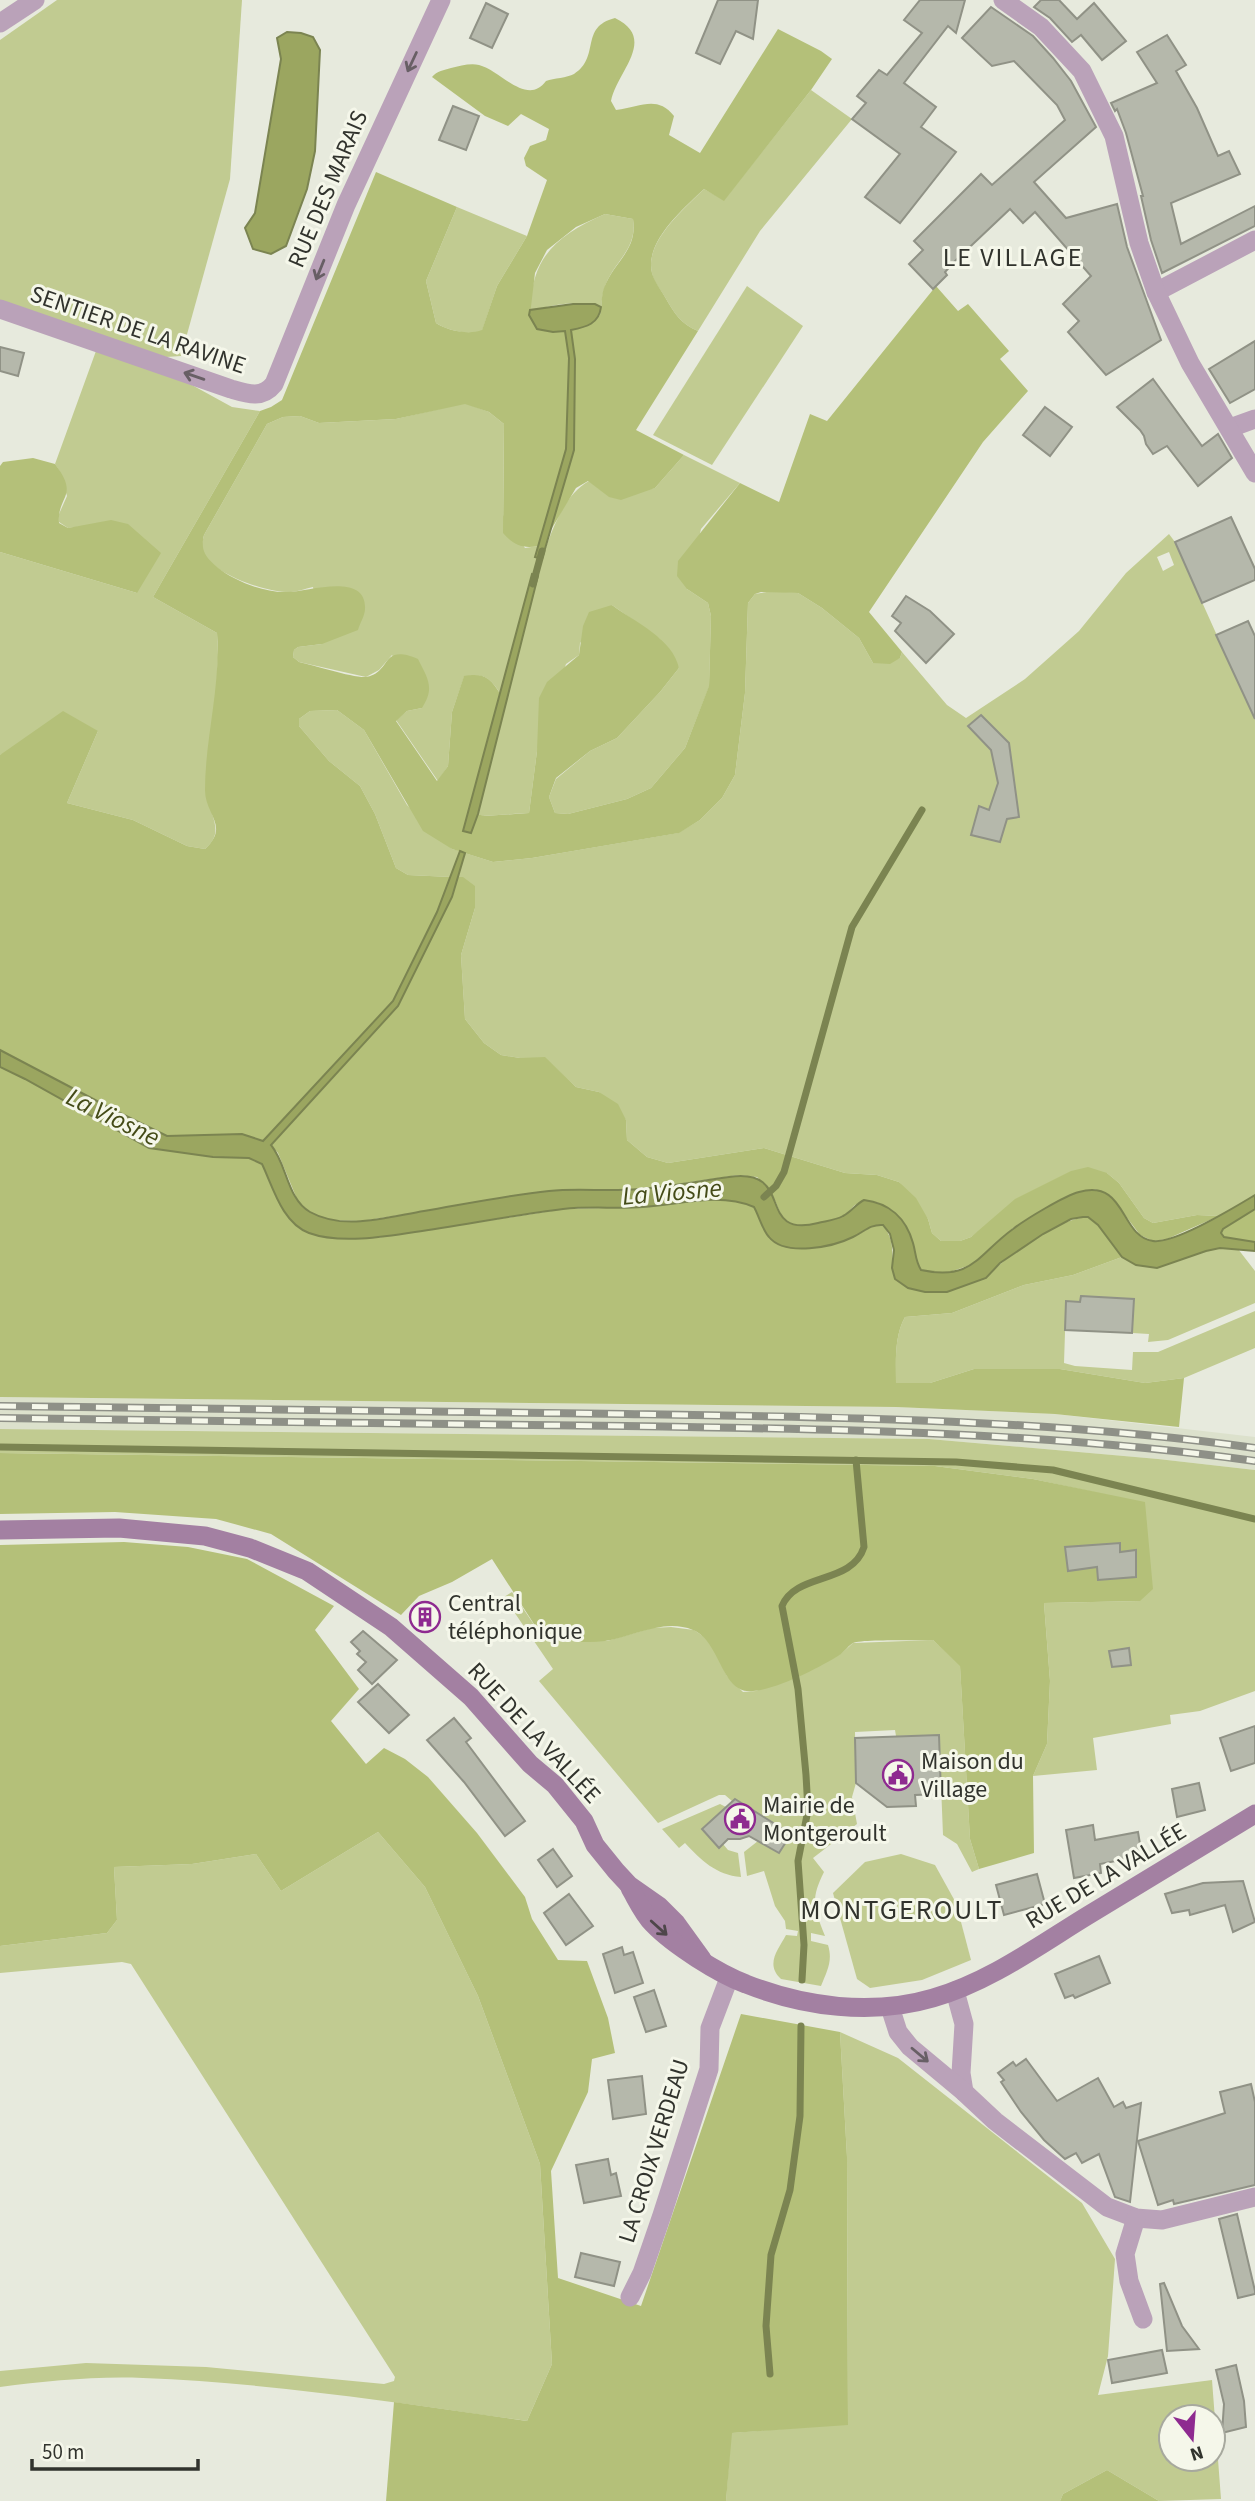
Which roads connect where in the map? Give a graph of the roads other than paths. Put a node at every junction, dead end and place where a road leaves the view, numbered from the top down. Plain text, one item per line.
1 (35, 0) edge
2 (441, 0) edge
3 (1003, 0) edge
4 (0, 23) edge
5 (1255, 240) edge
6 (1156, 292) junction
7 (0, 309) edge
8 (260, 395) joint
9 (1255, 419) edge
10 (1230, 428) junction
11 (1255, 473) edge
12 (0, 1530) edge
13 (1255, 1814) edge
14 (729, 1978) junction
15 (955, 1991) junction
16 (890, 2007) junction
17 (964, 2092) junction
18 (1255, 2197) edge
19 (1136, 2218) junction
20 (630, 2297) dead end
21 (1143, 2319) dead end

1 - 4 street
2 -> 8 street, RUE DES MARAIS
3 - 6 street
5 - 6 street
6 - 10 street
8 -> 7 street, SENTIER DE LA RAVINE
9 - 10 street
10 - 11 street
12 - 14 main road, RUE DE LA VALLÉE
13 - 15 main road, RUE DE LA VALLÉE
14 - 16 main road, RUE DE LA VALLÉE
14 - 20 street, LA CROIX VERDEAU
15 - 16 main road, RUE DE LA VALLÉE
15 - 17 street
16 -> 17 street
17 - 19 street
18 - 19 street
19 - 21 street

